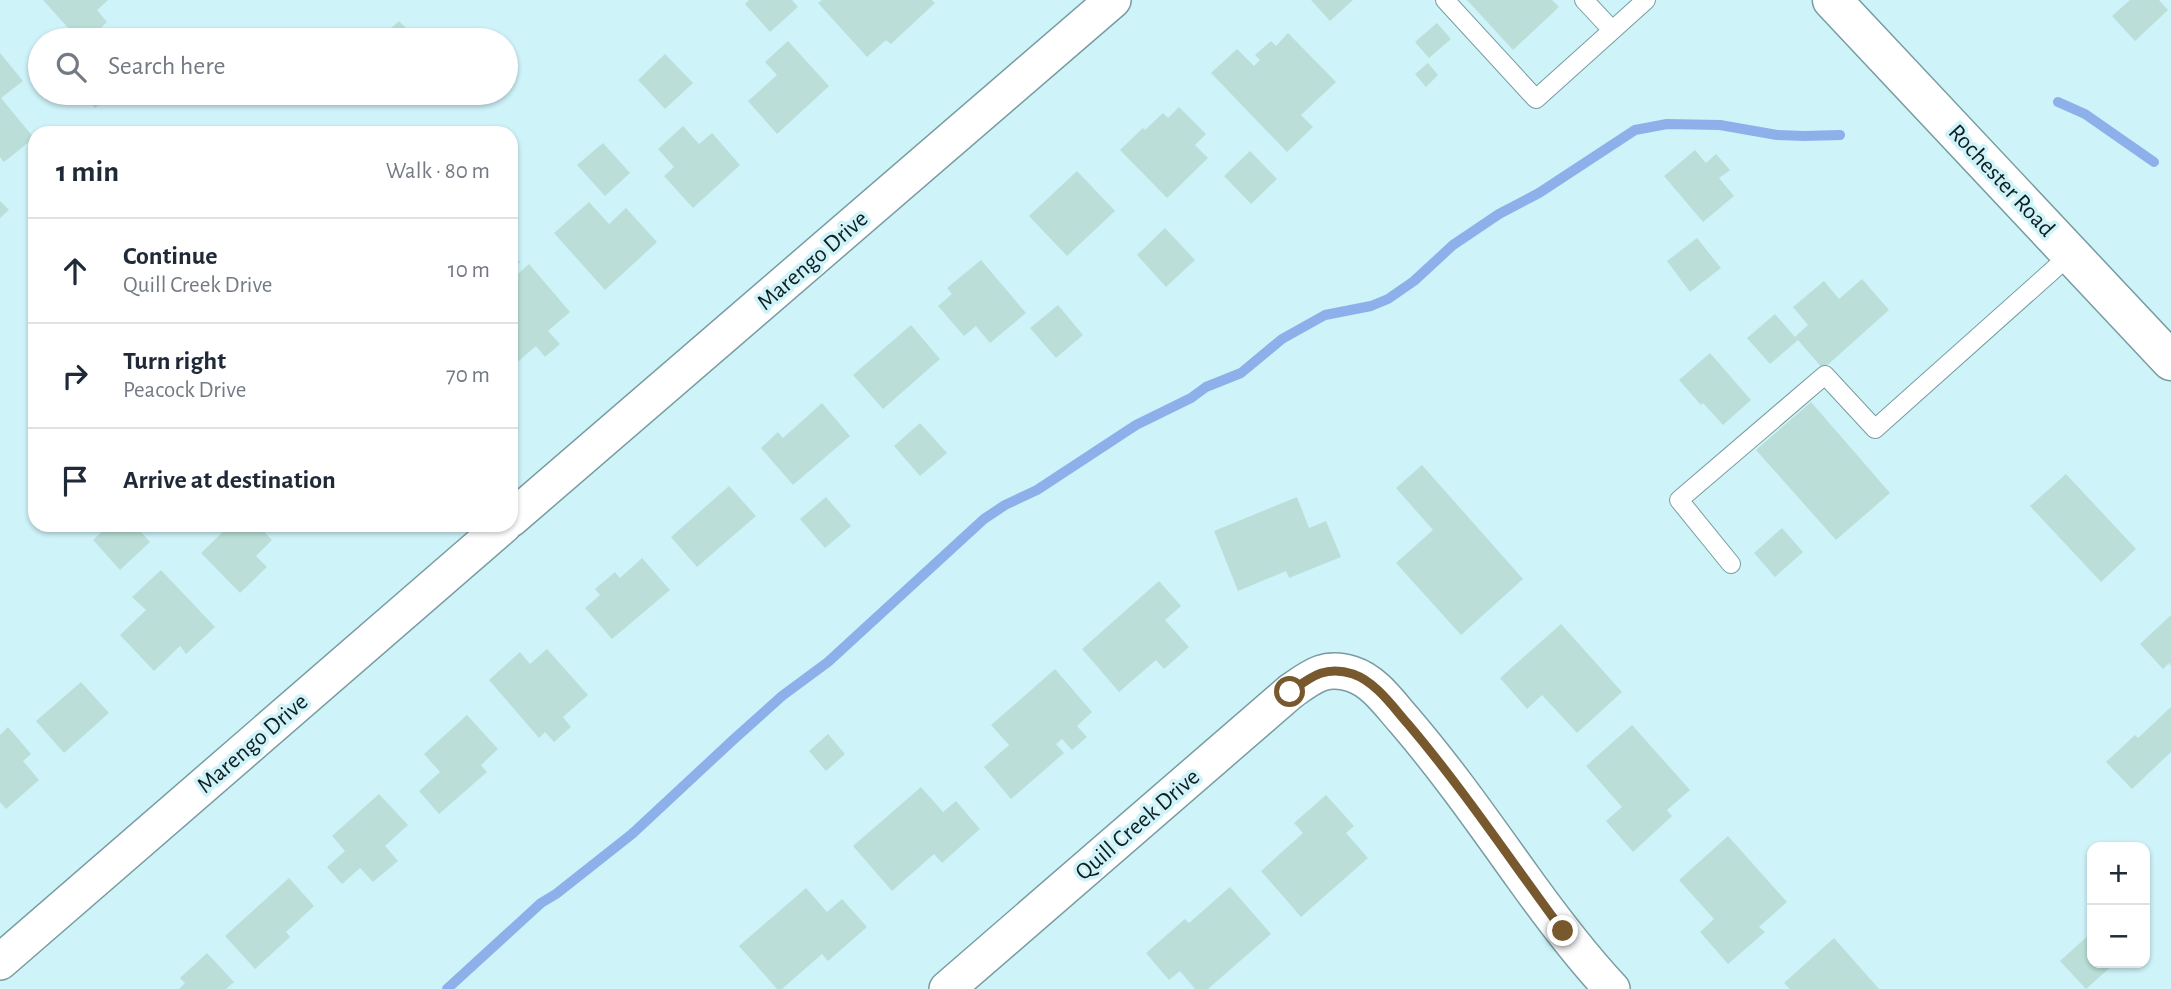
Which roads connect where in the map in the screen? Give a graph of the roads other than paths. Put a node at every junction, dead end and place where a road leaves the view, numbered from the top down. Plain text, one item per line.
1 (1112, 0) edge
2 (1445, 0) edge
3 (1584, 0) edge
4 (1646, 0) edge
5 (1832, 0) edge
6 (1612, 30) junction
7 (2071, 254) junction
8 (2171, 361) edge
9 (518, 513) edge
10 (496, 532) edge
11 (1731, 564) dead end
12 (0, 962) edge
13 (947, 989) edge
14 (1612, 989) edge

1 - 9 street, Marengo Drive
2 - 6 lane
3 - 6 lane
4 - 6 lane
5 - 7 main road, Rochester Road
7 - 8 main road, Rochester Road
7 - 11 lane
10 - 12 street, Marengo Drive
13 - 14 street, Quill Creek Drive

